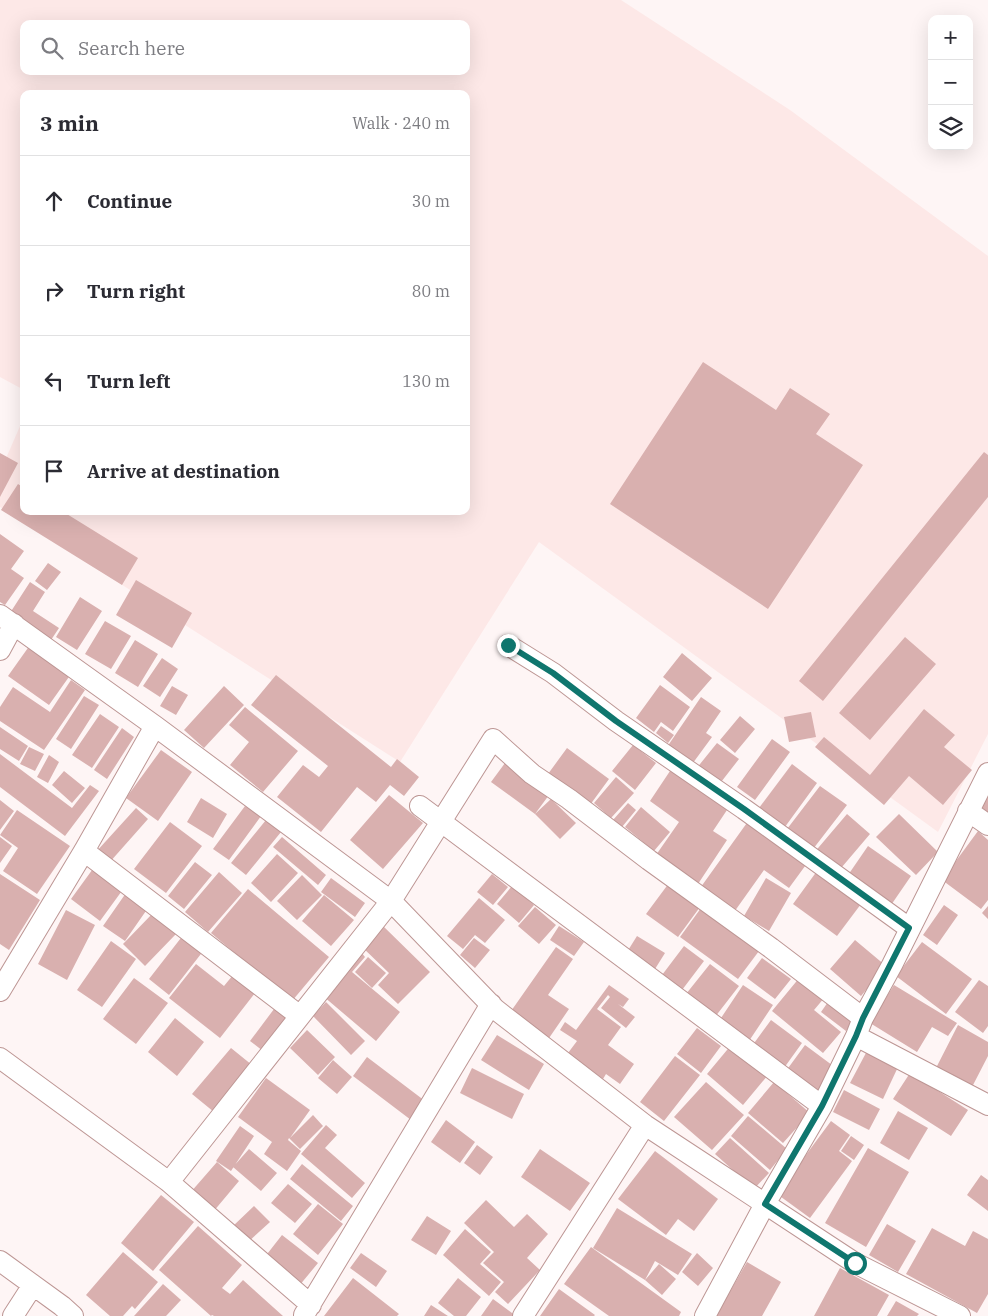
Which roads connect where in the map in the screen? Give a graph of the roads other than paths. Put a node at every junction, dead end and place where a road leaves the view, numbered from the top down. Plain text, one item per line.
1 (7, 619) edge
2 (508, 645) dead end
3 (0, 650) edge
4 (155, 726) junction
5 (988, 773) edge
6 (420, 806) dead end
7 (968, 812) junction
8 (441, 821) junction
9 (988, 825) edge
10 (84, 851) junction
11 (391, 901) junction
12 (909, 928) junction
13 (0, 991) edge
14 (491, 1004) junction
15 (300, 1016) junction
16 (860, 1027) junction
17 (0, 1058) edge
18 (988, 1105) edge
19 (822, 1106) junction
20 (645, 1125) junction
21 (168, 1182) junction
22 (765, 1204) junction
23 (0, 1262) edge
24 (33, 1285) junction
25 (307, 1310) edge
26 (14, 1316) edge
27 (73, 1316) edge
28 (523, 1316) edge
29 (705, 1316) edge
30 (960, 1316) edge

1 - 3 street
1 - 4 street
2 - 12 street
4 - 10 street
4 - 11 street
5 - 7 street
6 - 8 street
7 - 9 street
7 - 12 street
8 - 11 street
8 - 16 street
8 - 19 street
10 - 13 street
10 - 15 street
11 - 14 street
11 - 15 street
12 - 16 street
14 - 20 street
14 - 25 street
15 - 21 street
16 - 18 street
16 - 19 street
17 - 21 street
19 - 22 street
20 - 22 street
20 - 28 street
21 - 25 street
22 - 29 street
22 - 30 street
23 - 24 street
24 - 26 street
24 - 27 street

